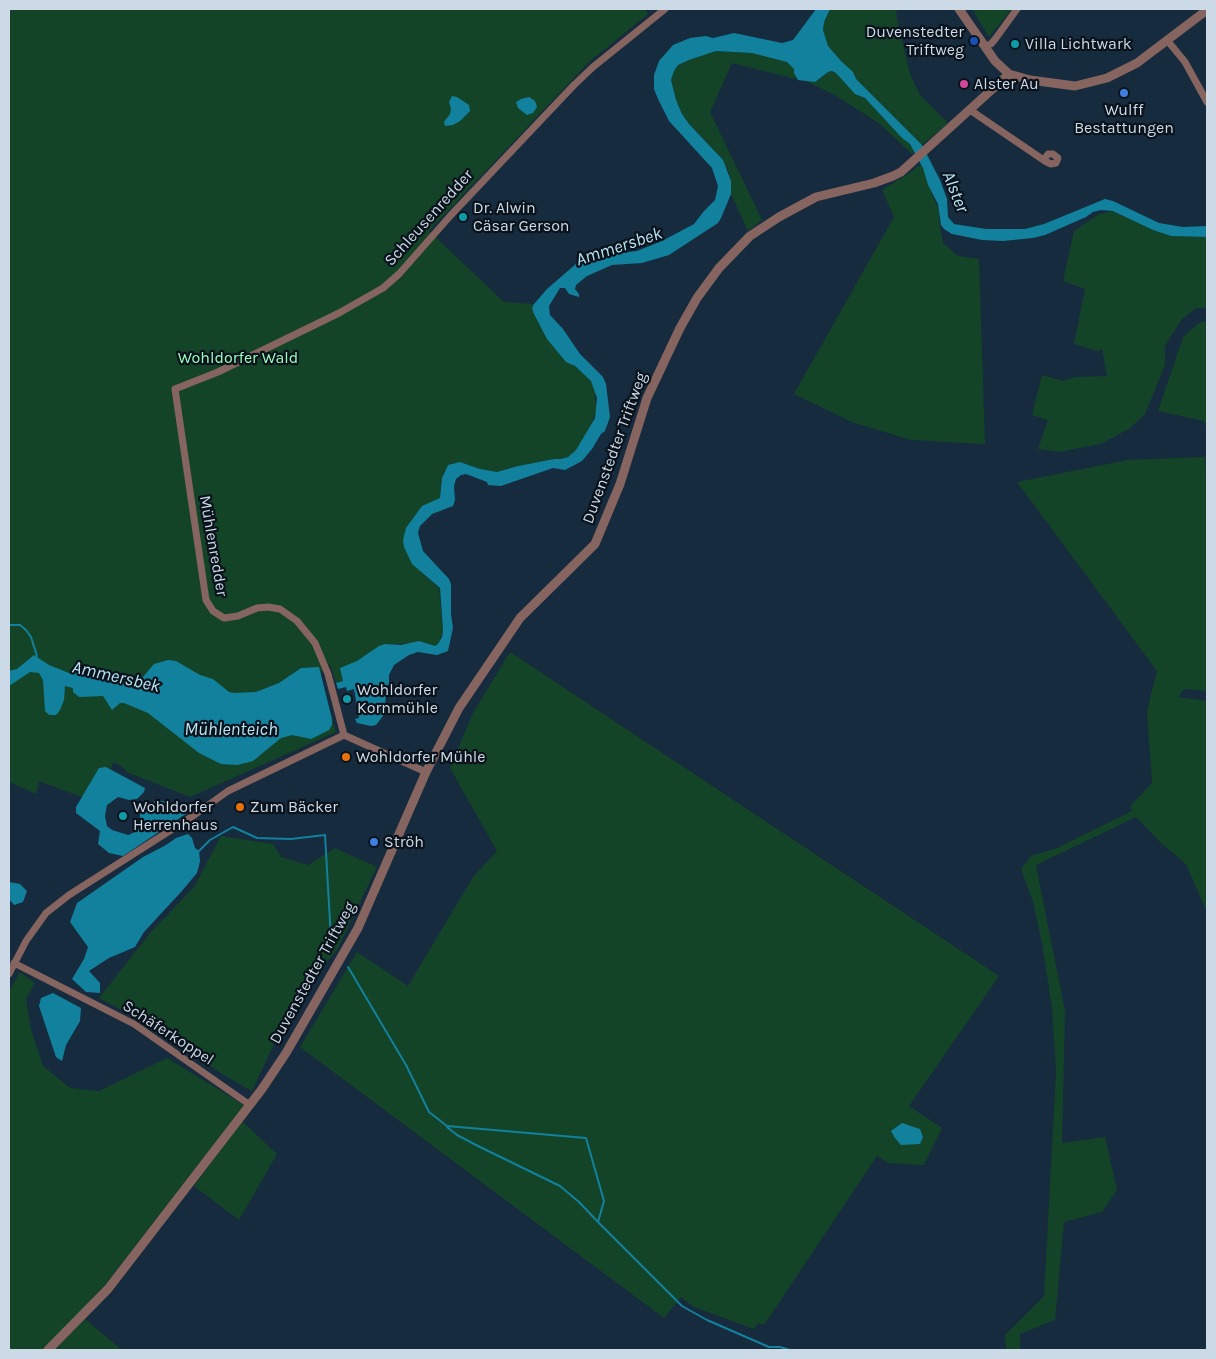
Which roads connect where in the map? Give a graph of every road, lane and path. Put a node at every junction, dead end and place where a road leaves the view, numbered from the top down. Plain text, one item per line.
1 (665, 9) edge
2 (959, 9) edge
3 (1017, 9) edge
4 (1207, 10) edge
5 (1167, 40) junction
6 (984, 46) junction
7 (1009, 74) junction
8 (1207, 102) edge
9 (970, 110) junction
10 (1045, 161) dead end
11 (175, 389) joint
12 (344, 735) junction
13 (426, 772) junction
14 (14, 963) junction
15 (9, 974) edge
16 (250, 1105) junction
17 (48, 1350) edge

1 - 11 street, Schleusenredder
2 - 6 street
3 - 6 street
4 - 5 street
5 - 7 street
5 - 8 street
6 - 7 street
7 - 9 street, Duvenstedter Triftweg
9 - 10 street
9 - 13 street, Duvenstedter Triftweg
11 - 12 street, Mühlenredder
12 - 13 street
12 - 14 street
13 - 16 street, Duvenstedter Triftweg
14 - 15 street
14 - 16 street, Schäferkoppel
16 - 17 street, Duvenstedter Triftweg

